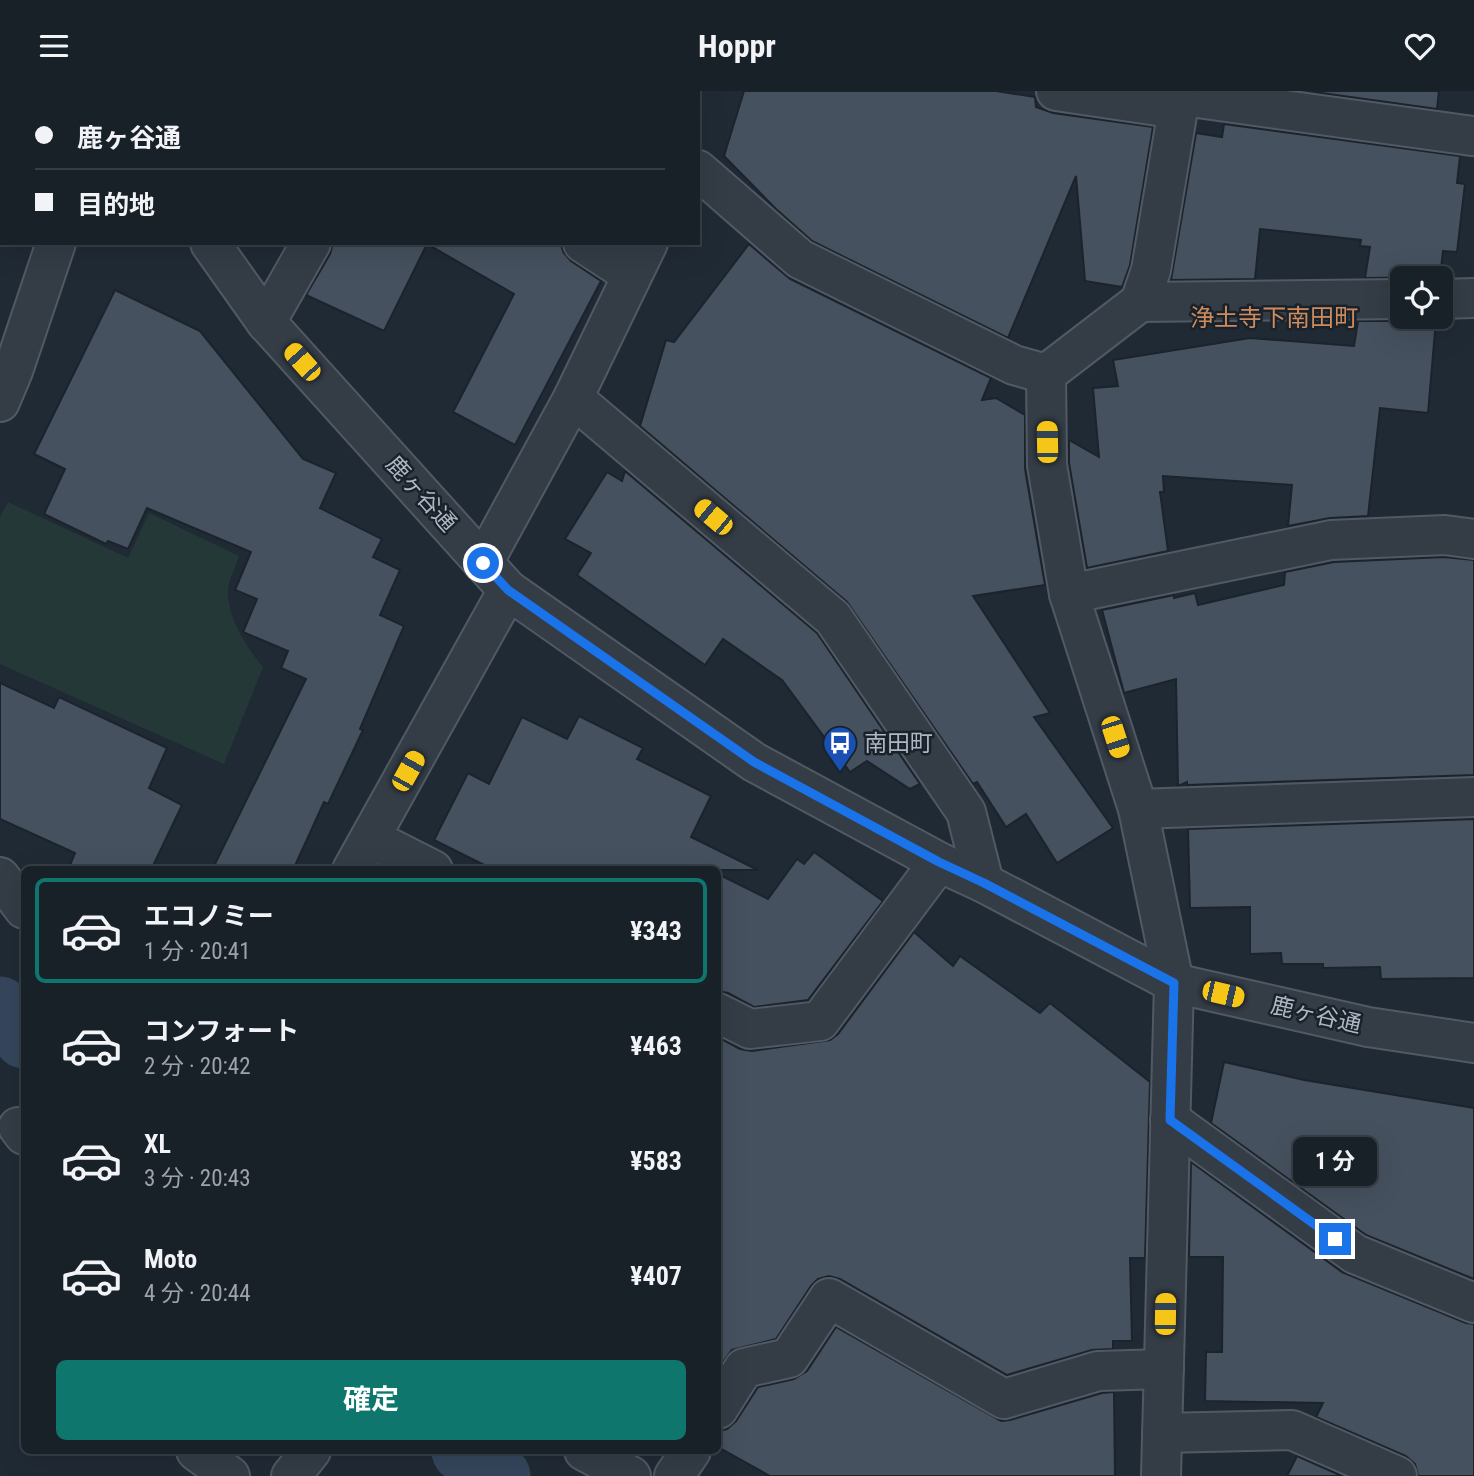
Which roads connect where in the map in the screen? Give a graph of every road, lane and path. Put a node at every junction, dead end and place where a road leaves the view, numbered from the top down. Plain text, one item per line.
1 (1056, 91) edge
2 (1177, 98) edge
3 (1472, 136) edge
4 (700, 172) edge
5 (55, 245) edge
6 (211, 245) edge
7 (310, 245) edge
8 (590, 245) edge
9 (640, 259) edge
10 (1474, 298) edge
11 (1390, 299) edge
12 (1453, 299) edge
13 (1140, 302) junction
14 (266, 321) junction
15 (1046, 374) junction
16 (573, 398) junction
17 (0, 402) edge
18 (1474, 539) edge
19 (496, 576) junction
20 (1069, 594) junction
21 (1474, 797) edge
22 (1138, 809) junction
23 (361, 854) edge
24 (939, 862) junction
25 (415, 866) edge
26 (0, 877) edge
27 (984, 883) junction
28 (21, 905) edge
29 (1174, 983) junction
30 (721, 1014) edge
31 (1474, 1043) edge
32 (1170, 1120) junction
33 (1474, 1303) edge
34 (1164, 1369) junction
35 (721, 1404) edge
36 (1162, 1433) junction
37 (199, 1454) edge
38 (309, 1454) edge
39 (590, 1454) edge
40 (689, 1454) edge
41 (230, 1476) edge
42 (291, 1476) edge
43 (631, 1476) edge
44 (674, 1476) edge
45 (1161, 1476) edge
46 (1397, 1476) edge

1 - 2 street
2 - 3 street
2 - 13 street
4 - 15 street
5 - 17 street
6 - 14 street, 鹿ヶ谷通
7 - 14 street
8 - 9 street
9 - 16 street
10 - 12 street
11 - 13 street
13 - 15 street
14 - 19 street, 鹿ヶ谷通
15 - 20 street
16 - 19 street
16 - 27 street
18 - 20 street
19 - 23 street
19 - 24 street, 鹿ヶ谷通
20 - 22 street
21 - 22 street
22 - 29 street
23 - 25 street
24 - 27 street, 鹿ヶ谷通
24 - 30 street
26 - 28 street
27 - 29 street, 鹿ヶ谷通
29 - 31 street, 鹿ヶ谷通
29 - 32 street
32 - 33 street
32 - 34 street
34 - 35 street
34 - 36 street
36 - 45 street
36 - 46 street
37 - 41 street
38 - 42 street
39 - 43 street
40 - 44 street

